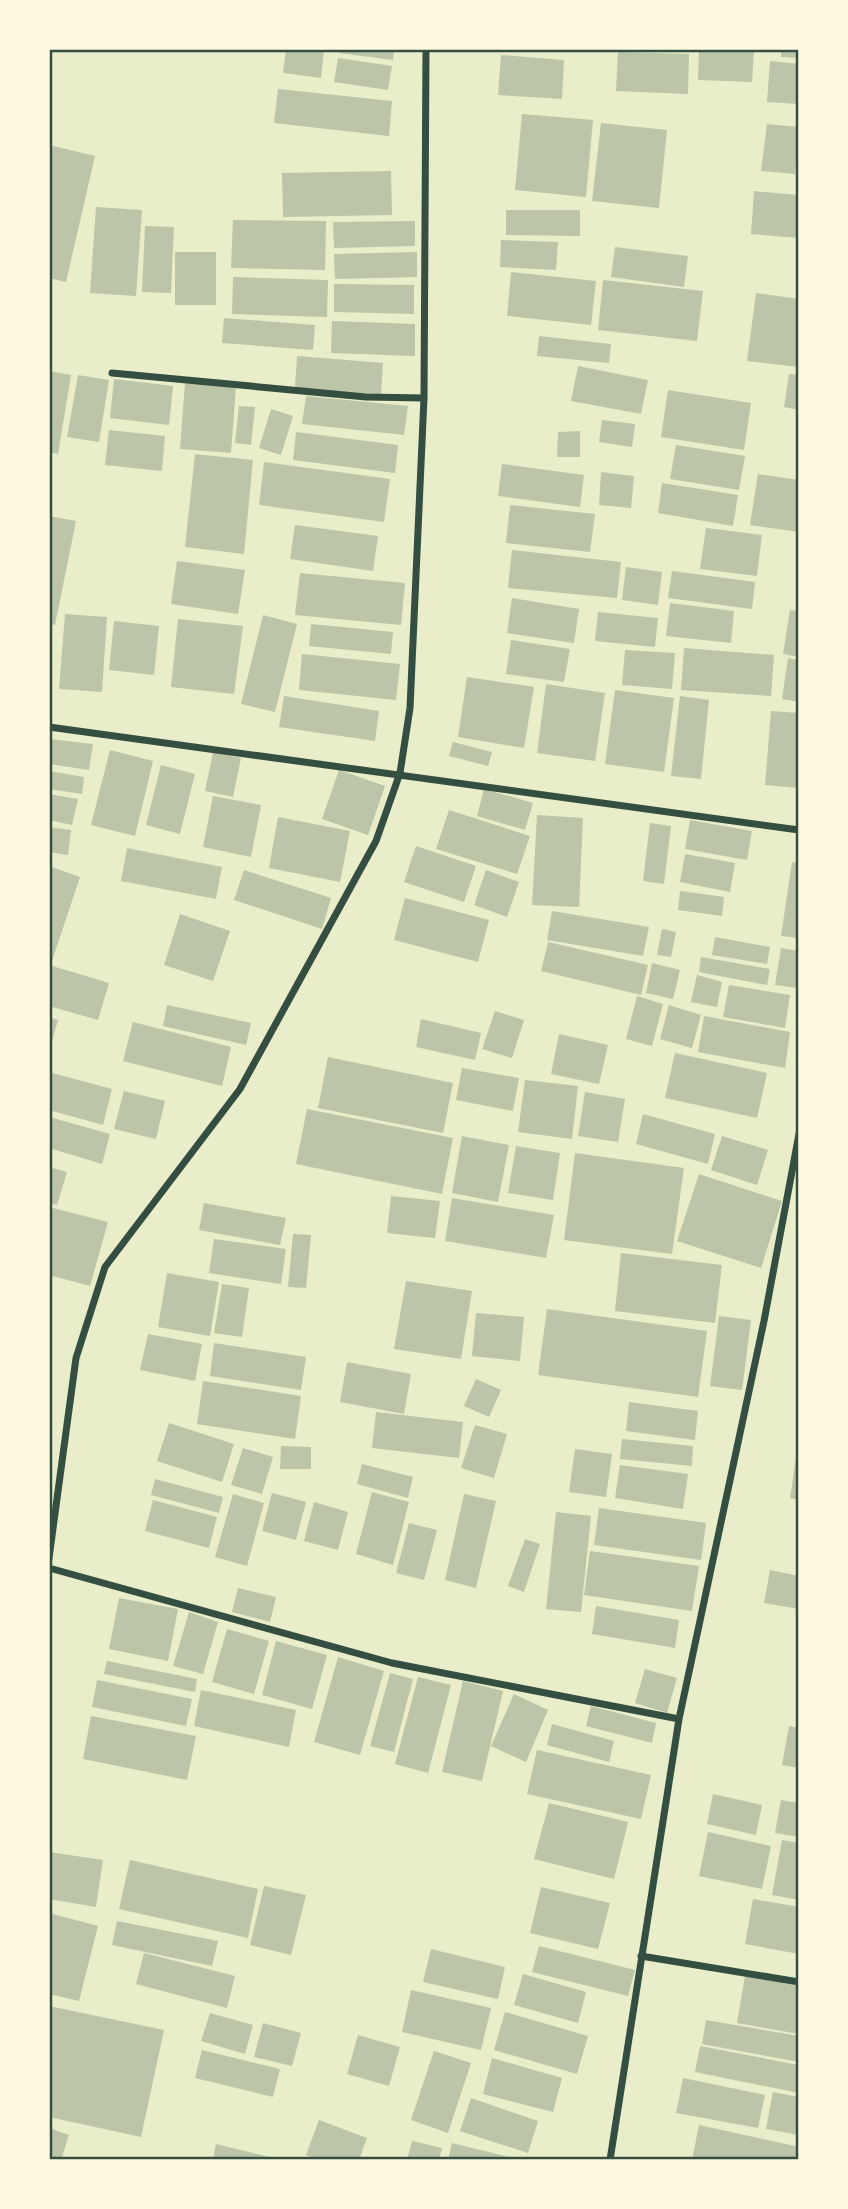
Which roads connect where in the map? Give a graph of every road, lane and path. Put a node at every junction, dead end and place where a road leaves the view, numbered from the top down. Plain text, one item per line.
1 (426, 49) edge
2 (112, 373) dead end
3 (424, 398) junction
4 (49, 727) edge
5 (400, 773) junction
6 (799, 830) edge
7 (799, 1134) edge
8 (49, 1558) edge
9 (49, 1568) edge
10 (679, 1719) junction
11 (641, 1956) junction
12 (799, 1982) edge
13 (610, 2160) edge

1 - 3 street
2 - 3 street
3 - 5 street
4 - 5 street
5 - 6 street
5 - 8 street
7 - 10 street
9 - 10 street
10 - 11 street
11 - 12 street
11 - 13 street

